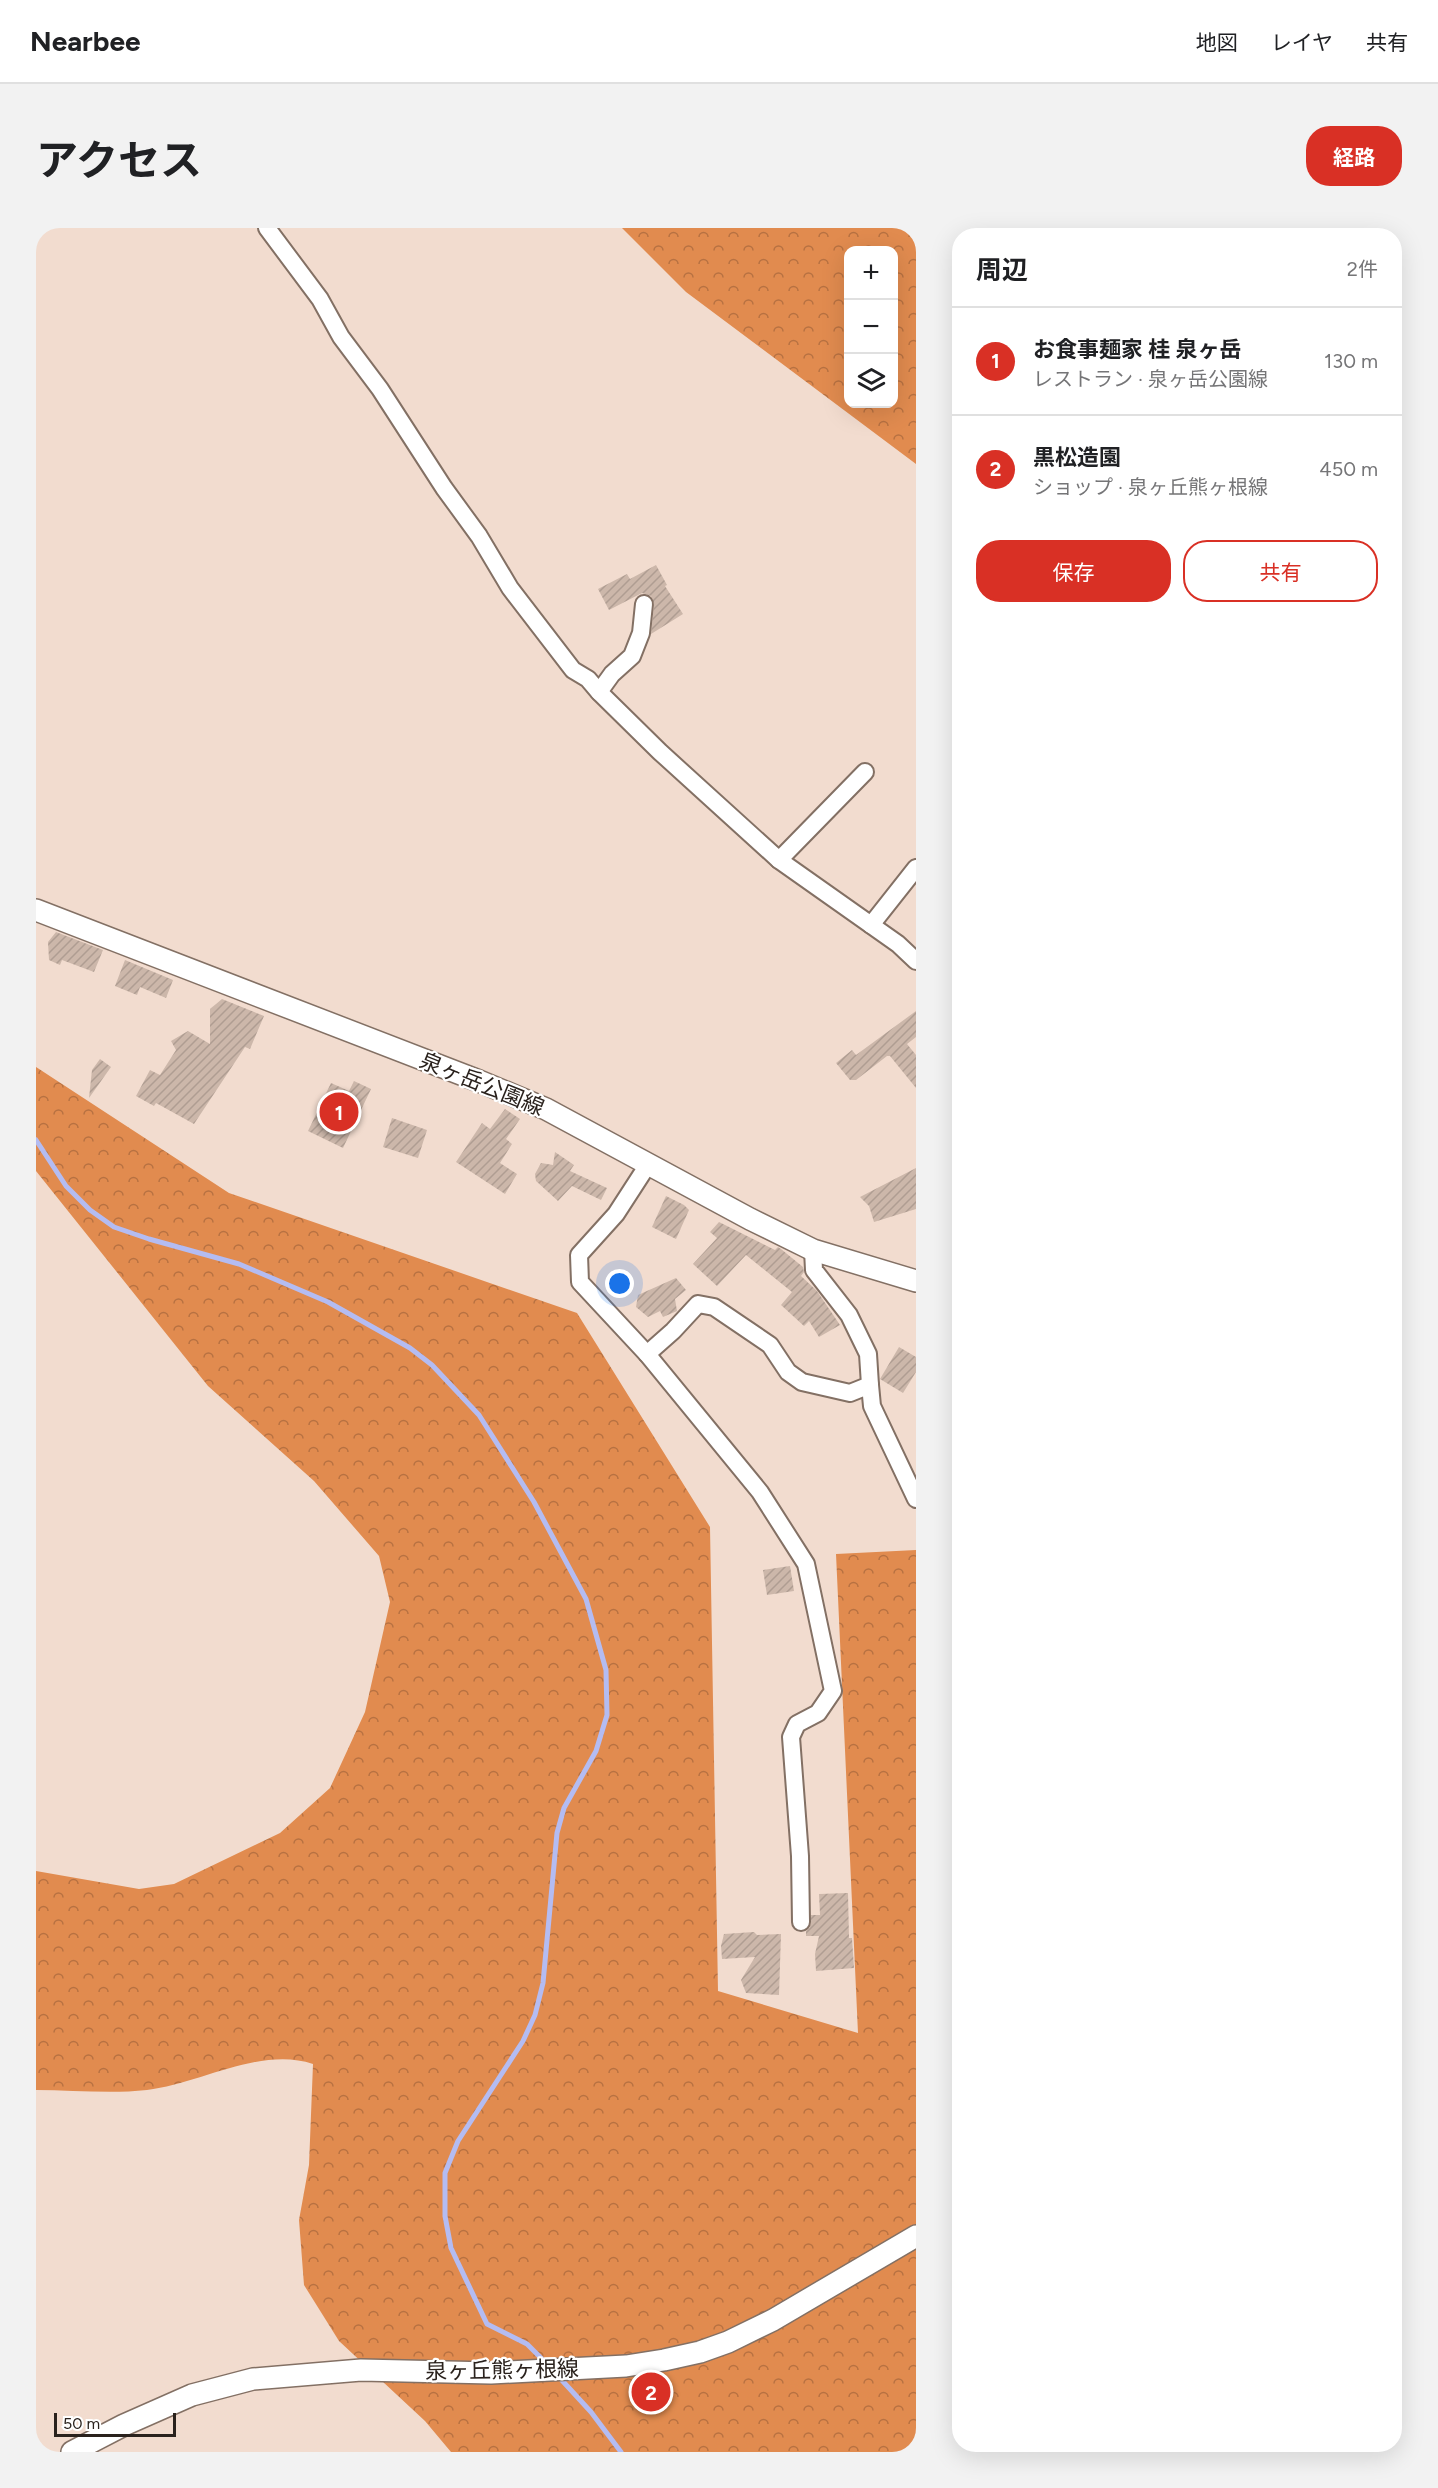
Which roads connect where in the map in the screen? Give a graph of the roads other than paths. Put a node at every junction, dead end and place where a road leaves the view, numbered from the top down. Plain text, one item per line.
1 (267, 228) edge
2 (644, 604) dead end
3 (599, 692) junction
4 (865, 772) dead end
5 (779, 860) junction
6 (916, 868) edge
7 (40, 909) edge
8 (871, 925) junction
9 (916, 962) edge
10 (649, 1163) junction
11 (813, 1250) junction
12 (916, 1281) edge
13 (647, 1354) junction
14 (870, 1385) junction
15 (916, 1499) edge
16 (801, 1922) dead end
17 (916, 2236) edge
18 (72, 2452) edge

1 - 3 street
2 - 3 street
3 - 5 street
4 - 5 street
5 - 8 street
6 - 8 street
7 - 10 main road, 泉ヶ岳公園線
8 - 9 street
10 - 11 main road, 泉ヶ岳公園線
10 - 13 street
11 - 12 main road, 泉ヶ岳公園線
11 - 14 street
13 - 14 street
13 - 16 street
14 - 15 street
17 - 18 main road, 泉ヶ丘熊ヶ根線

